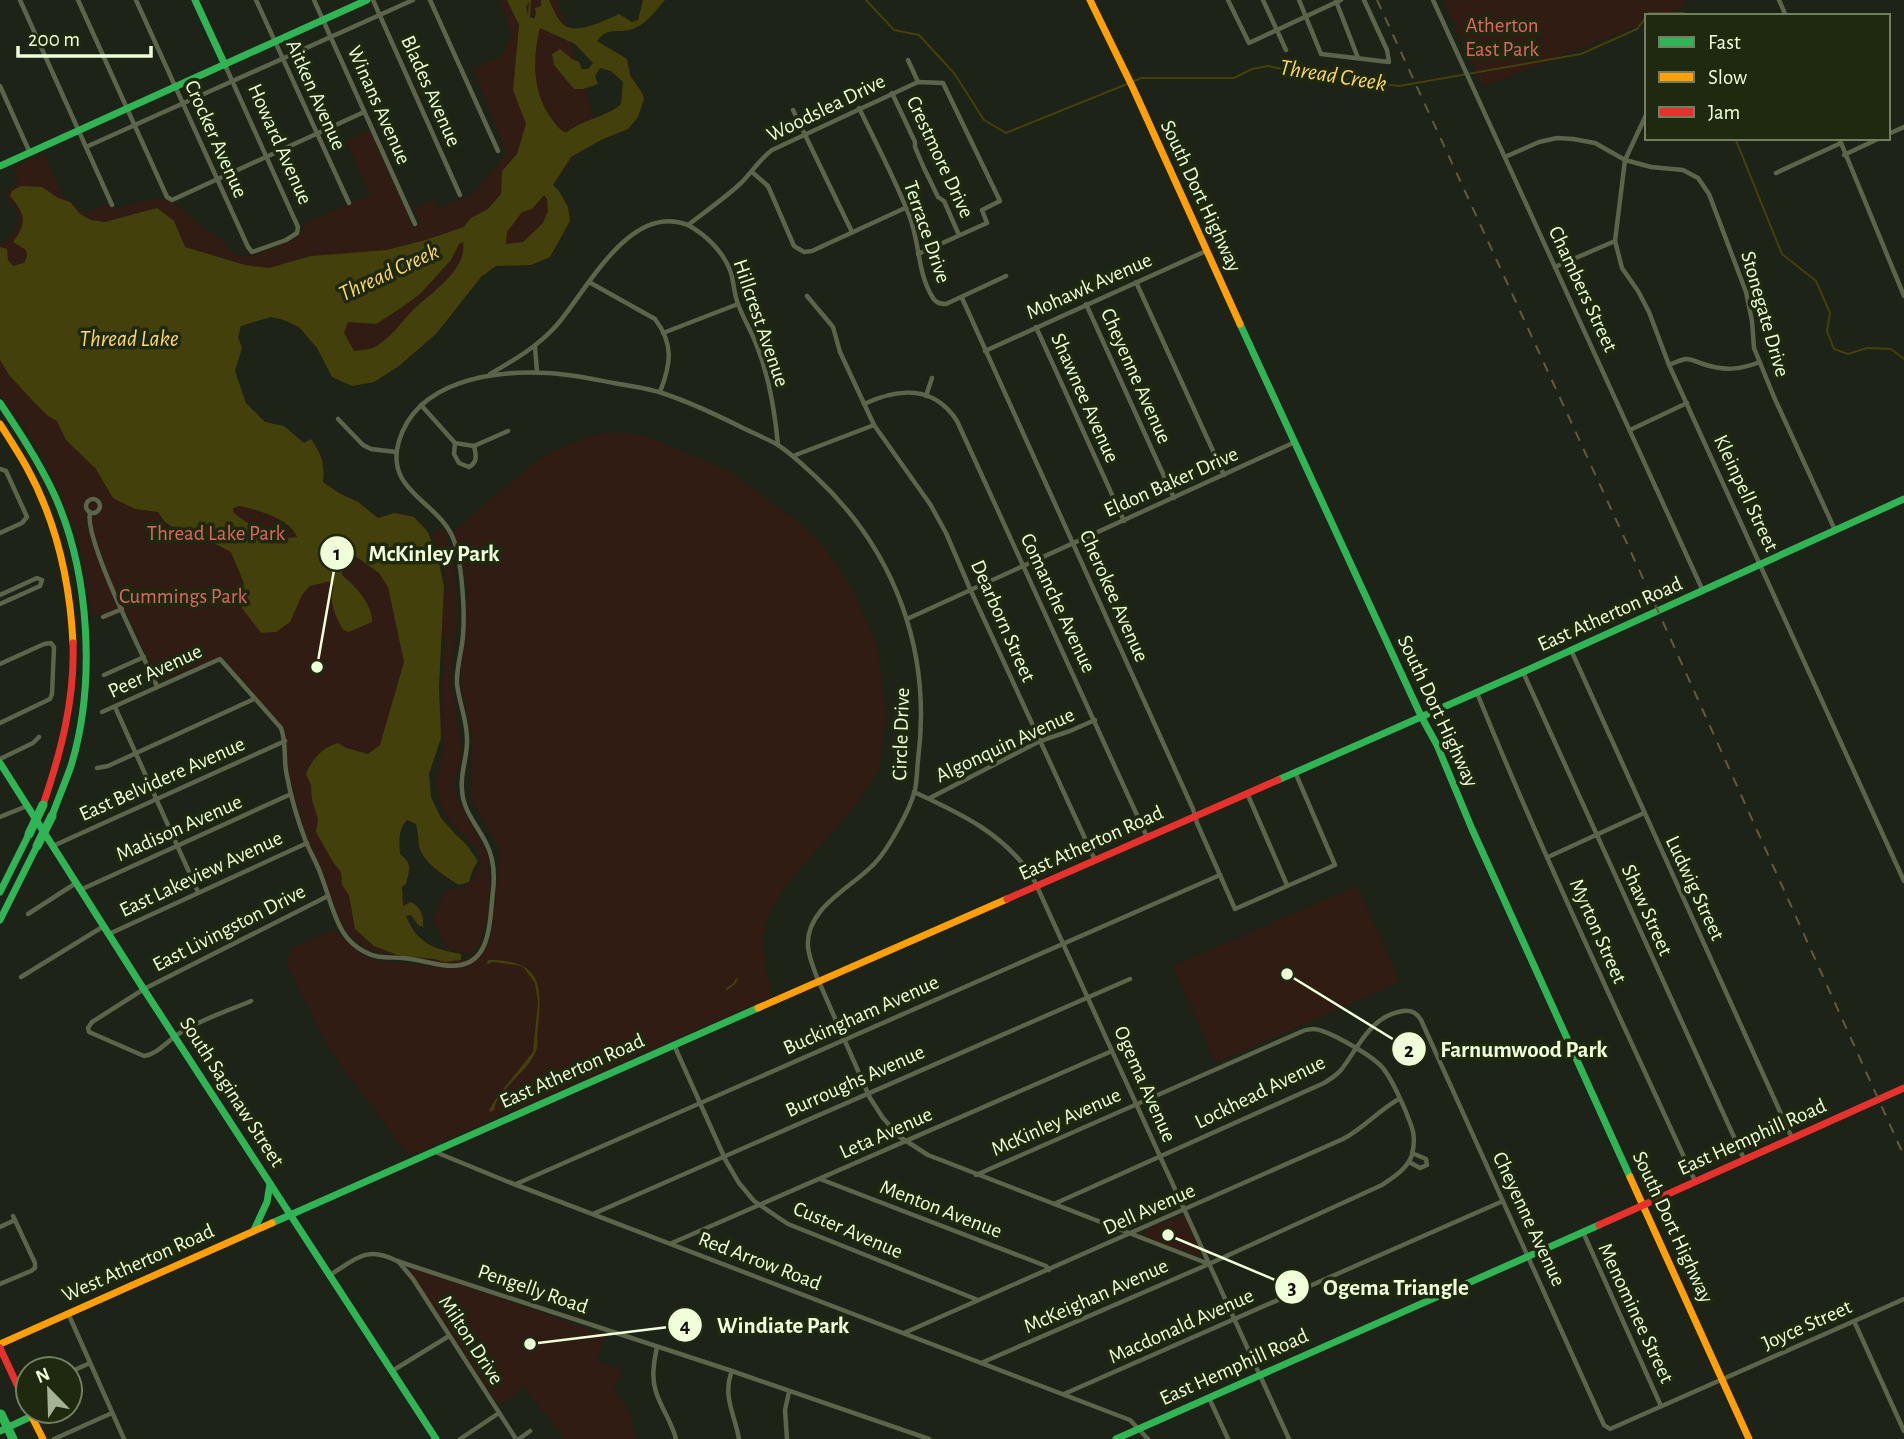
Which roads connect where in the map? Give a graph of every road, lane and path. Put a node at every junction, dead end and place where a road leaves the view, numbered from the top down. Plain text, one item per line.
1 (20, 0) edge
2 (78, 0) edge
3 (136, 0) edge
4 (195, 0) edge
5 (256, 0) edge
6 (314, 0) edge
7 (370, 0) edge
8 (413, 0) edge
9 (430, 0) edge
10 (1090, 0) edge
11 (1228, 0) edge
12 (1263, 0) edge
13 (1300, 0) edge
14 (1364, 0) edge
15 (1433, 0) edge
16 (1338, 1) edge
17 (379, 15) junction
18 (1307, 17) junction
19 (323, 20) junction
20 (1277, 30) junction
21 (331, 37) junction
22 (275, 42) junction
23 (1286, 50) dead end
24 (1358, 58) junction
25 (282, 59) junction
26 (908, 60) dead end
27 (225, 65) junction
28 (233, 81) junction
29 (918, 82) junction
30 (0, 86) edge
31 (176, 88) junction
32 (892, 93) junction
33 (183, 104) junction
34 (859, 108) junction
35 (128, 109) junction
36 (793, 110) dead end
37 (364, 112) junction
38 (1645, 117) edge
39 (135, 126) junction
40 (79, 131) junction
41 (805, 133) junction
42 (316, 135) junction
43 (1876, 140) edge
44 (1840, 141) edge
45 (86, 147) junction
46 (498, 151) dead end
47 (30, 153) junction
48 (1844, 155) junction
49 (266, 156) junction
50 (1505, 157) junction
51 (1625, 160) junction
52 (0, 166) edge
53 (752, 172) junction
54 (1776, 173) dead end
55 (217, 179) junction
56 (460, 195) dead end
57 (349, 203) dead end
58 (112, 205) dead end
59 (905, 208) junction
60 (415, 224) dead end
61 (688, 225) junction
62 (852, 232) junction
63 (960, 235) junction
64 (1615, 241) junction
65 (1206, 251) junction
66 (252, 252) joint
67 (918, 254) junction
68 (1555, 267) junction
69 (1006, 276) dead end
70 (589, 282) junction
71 (1136, 282) junction
72 (807, 296) dead end
73 (1904, 296) edge
74 (962, 298) junction
75 (738, 304) junction
76 (1086, 304) junction
77 (1036, 327) junction
78 (663, 332) junction
79 (535, 347) junction
80 (985, 351) junction
81 (1760, 362) junction
82 (1669, 365) junction
83 (537, 372) junction
84 (489, 374) junction
85 (932, 378) dead end
86 (660, 392) junction
87 (926, 396) junction
88 (0, 403) edge
89 (1687, 403) junction
90 (864, 404) junction
91 (421, 405) junction
92 (338, 419) dead end
93 (0, 424) edge
94 (874, 425) junction
95 (1630, 430) junction
96 (508, 431) dead end
97 (1295, 442) junction
98 (455, 443) junction
99 (778, 445) junction
100 (474, 446) junction
101 (396, 452) junction
102 (793, 456) junction
103 (1, 469) edge
104 (1224, 475) junction
105 (1174, 498) junction
106 (1904, 499) edge
107 (90, 513) dead end
108 (1124, 521) junction
109 (1836, 531) junction
110 (0, 533) edge
111 (1073, 543) junction
112 (1761, 565) junction
113 (1024, 566) junction
114 (971, 591) junction
115 (1703, 591) junction
116 (0, 595) edge
117 (0, 604) edge
118 (122, 609) junction
119 (103, 617) dead end
120 (907, 619) junction
121 (1571, 650) junction
122 (144, 657) junction
123 (0, 664) edge
124 (1523, 672) junction
125 (104, 675) dead end
126 (157, 686) junction
127 (1477, 692) junction
128 (254, 699) junction
129 (115, 706) junction
130 (102, 712) dead end
131 (1421, 716) junction
132 (1095, 720) junction
133 (0, 723) edge
134 (38, 737) dead end
135 (285, 741) junction
136 (1040, 741) junction
137 (136, 753) junction
138 (0, 761) edge
139 (97, 768) dead end
140 (1295, 772) junction
141 (914, 792) junction
142 (1247, 793) junction
143 (291, 794) junction
144 (156, 799) junction
145 (929, 799) junction
146 (27, 806) junction
147 (1644, 813) junction
148 (1196, 816) junction
149 (0, 817) edge
150 (1597, 836) junction
151 (1147, 837) junction
152 (307, 843) junction
153 (52, 846) junction
154 (177, 846) junction
155 (1548, 858) junction
156 (1095, 860) junction
157 (1220, 875) junction
158 (1904, 881) edge
159 (1037, 885) junction
160 (1287, 885) junction
161 (78, 887) junction
162 (0, 892) edge
163 (198, 892) junction
164 (328, 896) junction
165 (28, 914) dead end
166 (0, 920) edge
167 (106, 930) junction
168 (1063, 944) junction
169 (21, 977) dead end
170 (1130, 979) dead end
171 (820, 982) junction
172 (144, 989) junction
173 (1088, 997) junction
174 (251, 1001) dead end
175 (1421, 1020) joint
176 (176, 1037) junction
177 (844, 1040) junction
178 (674, 1045) junction
179 (1355, 1048) junction
180 (1112, 1051) junction
181 (1904, 1088) edge
182 (867, 1093) junction
183 (1399, 1100) junction
184 (699, 1103) junction
185 (1137, 1104) junction
186 (1792, 1138) junction
187 (906, 1141) junction
188 (432, 1151) junction
189 (723, 1157) junction
190 (1161, 1157) junction
191 (1744, 1159) junction
192 (976, 1175) junction
193 (820, 1179) junction
194 (1695, 1181) junction
195 (270, 1182) junction
196 (515, 1185) junction
197 (1503, 1200) junction
198 (1054, 1204) junction
199 (759, 1205) junction
200 (1643, 1205) junction
201 (1185, 1210) junction
202 (290, 1214) junction
203 (592, 1214) junction
204 (0, 1227) edge
205 (253, 1231) junction
206 (1583, 1232) junction
207 (1131, 1234) junction
208 (671, 1244) junction
209 (1529, 1256) junction
210 (397, 1261) junction
211 (1209, 1264) junction
212 (1049, 1270) junction
213 (330, 1275) junction
214 (0, 1284) edge
215 (1904, 1299) edge
216 (979, 1301) junction
217 (68, 1313) junction
218 (1234, 1320) junction
219 (1854, 1321) junction
220 (904, 1334) junction
221 (449, 1336) junction
222 (0, 1346) edge
223 (657, 1347) junction
224 (90, 1363) junction
225 (981, 1363) junction
226 (84, 1366) edge
227 (392, 1371) junction
228 (732, 1371) junction
229 (14, 1373) edge
230 (1260, 1375) junction
231 (1722, 1379) junction
232 (789, 1392) junction
233 (1063, 1395) junction
234 (1209, 1398) junction
235 (1661, 1406) junction
236 (1, 1413) edge
237 (112, 1413) junction
238 (499, 1413) junction
239 (1138, 1429) junction
240 (1610, 1429) joint
241 (530, 1431) dead end
242 (1904, 1431) edge
243 (13, 1439) edge
244 (54, 1439) edge
245 (124, 1439) edge
246 (436, 1439) edge
247 (460, 1439) edge
248 (518, 1439) edge
249 (676, 1439) edge
250 (739, 1439) edge
251 (787, 1439) edge
252 (929, 1439) edge
253 (1116, 1439) edge
254 (1148, 1439) edge
255 (1228, 1439) edge
256 (1289, 1439) edge
257 (1749, 1439) edge

1 - 40 street
2 - 35 street
3 - 31 street, Crocker Avenue
4 - 27 main road, Howard Avenue
5 - 22 street, Aitken Avenue
6 - 19 street, Winans Avenue
7 - 17 street, Blades Avenue
7 - 19 main road
8 - 17 street
9 - 46 street
10 - 65 main road, South Dort Highway
11 - 20 street
12 - 20 street
13 - 18 street
14 - 24 street
15 - 50 street, Chambers Street
16 - 18 street
16 - 24 street
17 - 21 street
17 - 56 street, Blades Avenue
18 - 20 street
18 - 24 street
19 - 21 street, Winans Avenue
19 - 22 main road
20 - 23 street
21 - 25 street
21 - 37 street, Winans Avenue
22 - 25 street, Aitken Avenue
22 - 27 main road
25 - 28 street
25 - 42 street, Aitken Avenue
26 - 29 street, Woodslea Drive
27 - 28 street, Howard Avenue
27 - 31 main road
28 - 33 street
28 - 49 street, Howard Avenue
29 - 32 street, Woodslea Drive
29 - 63 street, Woodslea Drive
30 - 47 street
31 - 33 street, Crocker Avenue
31 - 35 main road
32 - 34 street, Woodslea Drive
32 - 63 street, Crestmore Drive
33 - 39 street
33 - 55 street, Crocker Avenue
34 - 41 street, Woodslea Drive
34 - 59 street, Terrace Drive
35 - 39 street
35 - 40 main road
36 - 41 street
37 - 42 street
37 - 60 street, Winans Avenue
38 - 51 street, Kleinpell Street
39 - 45 street
39 - 55 street
40 - 45 street
40 - 47 main road
41 - 53 street, Woodslea Drive
41 - 62 street
42 - 49 street
42 - 57 street, Aitken Avenue
43 - 48 street
44 - 48 street
44 - 54 street
45 - 58 street
47 - 52 main road
48 - 73 street
49 - 55 street
49 - 66 street, Howard Avenue
50 - 51 street, Stonegate Drive
50 - 68 street, Chambers Street
51 - 64 street, Kleinpell Street
51 - 81 street, Stonegate Drive
53 - 61 street, Woodslea Drive
53 - 62 street
55 - 66 street, Crocker Avenue
59 - 62 street
59 - 67 street, Terrace Drive
61 - 70 street
61 - 75 street, Hillcrest Avenue
63 - 67 street
64 - 68 street
64 - 82 street, Kleinpell Street
65 - 71 street, Mohawk Avenue
65 - 97 main road, South Dort Highway
67 - 74 street, Terrace Drive
68 - 95 street, Chambers Street
69 - 74 street
70 - 78 street
70 - 79 street
71 - 76 street, Mohawk Avenue
71 - 104 street
72 - 90 street, Dearborn Street
74 - 80 street, Cherokee Avenue
75 - 78 street
75 - 99 street, Hillcrest Avenue
76 - 77 street, Mohawk Avenue
76 - 105 street, Cheyenne Avenue
77 - 80 street, Mohawk Avenue
77 - 108 street, Shawnee Avenue
78 - 86 street
79 - 83 street
79 - 84 street
80 - 111 street, Cherokee Avenue
81 - 82 street
81 - 109 street, Stonegate Drive
82 - 89 street, Kleinpell Street
83 - 84 street, Circle Drive
83 - 86 street, Circle Drive
84 - 91 street, Circle Drive
85 - 87 street
86 - 99 street, Circle Drive
87 - 90 street
87 - 113 street, Comanche Avenue
88 - 166 main road, bridge
89 - 95 street
89 - 112 street, Kleinpell Street
90 - 94 street, Dearborn Street
91 - 98 street
91 - 101 street
92 - 101 street
93 - 162 main road, bridge
94 - 102 street
94 - 114 street, Dearborn Street
95 - 115 street, Chambers Street
96 - 100 street
97 - 104 street, Eldon Baker Drive
97 - 131 main road, South Dort Highway
98 - 100 street
98 - 100 street
99 - 102 street, Circle Drive
101 - 164 street
102 - 120 street, Circle Drive
103 - 110 street
104 - 105 street, Eldon Baker Drive
105 - 108 street, Eldon Baker Drive
106 - 109 main road, East Atherton Road
107 - 118 street
108 - 111 street, Eldon Baker Drive
109 - 112 main road, East Atherton Road
111 - 113 street, Eldon Baker Drive
111 - 148 street, Cherokee Avenue
112 - 115 main road, East Atherton Road
112 - 158 street, Kleinpell Street
113 - 114 street, Eldon Baker Drive
113 - 132 street, Comanche Avenue
114 - 120 street, Eldon Baker Drive
114 - 136 street, Dearborn Street
115 - 121 main road, East Atherton Road
116 - 117 street
118 - 119 street
118 - 122 street
120 - 141 street, Circle Drive
121 - 124 main road, East Atherton Road
121 - 147 street, Ludwig Street
122 - 125 street
122 - 126 street
123 - 133 street
124 - 127 main road, East Atherton Road
124 - 150 street, Shaw Street
126 - 128 street, Peer Avenue
126 - 129 street, Peer Avenue
127 - 131 main road, East Atherton Road
127 - 155 street, Myrton Street
128 - 135 street
128 - 137 street
129 - 130 street, Peer Avenue
129 - 137 street
131 - 140 main road, East Atherton Road
131 - 200 main road, South Dort Highway
132 - 136 street, Algonquin Avenue
132 - 151 street, Comanche Avenue
134 - 138 street
135 - 143 street
135 - 144 street, East Belvidere Avenue
136 - 145 street, Algonquin Avenue
136 - 156 street, Dearborn Street
137 - 139 street
137 - 144 street
138 - 146 main road, South Saginaw Street
140 - 142 main road, East Atherton Road
140 - 160 street
141 - 145 street, Ogema Avenue
141 - 171 street, Circle Drive
142 - 148 main road, East Atherton Road
142 - 160 street
143 - 152 street
143 - 154 street, Madison Avenue
144 - 153 street, East Belvidere Avenue
144 - 154 street
145 - 159 street, Ogema Avenue
146 - 149 street
146 - 153 main road, South Saginaw Street
147 - 150 street
147 - 186 street, Ludwig Street
148 - 151 main road, East Atherton Road
148 - 157 street, Cherokee Avenue
150 - 155 street
150 - 191 street, Shaw Street
151 - 156 main road, East Atherton Road
152 - 163 street, East Lakeview Avenue
152 - 164 street
153 - 161 main road, South Saginaw Street
154 - 161 street, Madison Avenue
154 - 163 street
155 - 194 street, Myrton Street
156 - 159 main road, East Atherton Road
157 - 160 street, Cherokee Avenue
157 - 168 street, Buckingham Avenue
159 - 168 street, Ogema Avenue
159 - 171 main road, East Atherton Road
161 - 165 street, Madison Avenue
161 - 167 main road, South Saginaw Street
163 - 167 street, East Lakeview Avenue
164 - 172 street, East Livingston Drive
167 - 169 street, East Lakeview Avenue
167 - 172 main road, South Saginaw Street
168 - 173 street, Ogema Avenue
168 - 177 street, Buckingham Avenue
170 - 173 street, Burroughs Avenue
171 - 177 street, Circle Drive
171 - 178 main road, East Atherton Road
172 - 176 main road, South Saginaw Street
172 - 176 street, East Livingston Drive
173 - 180 street, Ogema Avenue
173 - 182 street, Burroughs Avenue
174 - 176 street
175 - 179 street, Lockhead Avenue
175 - 197 street, Cheyenne Avenue
176 - 195 main road, South Saginaw Street
177 - 182 street, Circle Drive
177 - 184 street, Buckingham Avenue
178 - 184 street, Custer Avenue
178 - 188 main road, East Atherton Road
179 - 183 street
179 - 185 street, McKinley Avenue
179 - 190 street, Lockhead Avenue
180 - 185 street, Ogema Avenue
180 - 187 street, Leta Avenue
181 - 186 main road, East Hemphill Road
182 - 187 street, Circle Drive
182 - 189 street, Burroughs Avenue
183 - 201 street, Dell Avenue
183 - 211 street, McKeighan Avenue
184 - 189 street, Custer Avenue
184 - 196 street, Buckingham Avenue
185 - 190 street, Ogema Avenue
185 - 192 street, McKinley Avenue
186 - 191 main road, East Hemphill Road
187 - 192 street, Circle Drive
187 - 193 street, Leta Avenue
188 - 196 street, Red Arrow Road
188 - 202 main road, East Atherton Road
189 - 199 street, Custer Avenue
189 - 203 street, Burroughs Avenue
190 - 198 street, Lockhead Avenue
190 - 201 street, Ogema Avenue
191 - 194 main road, East Hemphill Road
192 - 198 street, Circle Drive
193 - 199 street, Leta Avenue
193 - 212 street, Menton Avenue
194 - 200 main road, East Hemphill Road
195 - 202 main road, South Saginaw Street
195 - 205 main road
196 - 203 street, Red Arrow Road
197 - 209 street, Cheyenne Avenue
197 - 218 street, Macdonald Avenue
198 - 207 street, Circle Drive
199 - 208 street, Leta Avenue
199 - 216 street, Custer Avenue
200 - 206 main road, East Hemphill Road
200 - 231 main road, South Dort Highway
201 - 207 street, Dell Avenue
201 - 211 street, Ogema Avenue
202 - 205 main road, West Atherton Road
202 - 213 main road, South Saginaw Street
203 - 208 street, Red Arrow Road
204 - 214 street
205 - 217 main road, West Atherton Road
206 - 209 main road, East Hemphill Road
206 - 235 street, Menominee Street
207 - 211 street, Circle Drive
207 - 212 street, Dell Avenue
208 - 220 street, Red Arrow Road
209 - 230 main road, East Hemphill Road
209 - 240 street, Cheyenne Avenue
210 - 213 street, Pengelly Road
210 - 221 street, Milton Drive
210 - 223 street, Pengelly Road
211 - 218 street, Ogema Avenue
211 - 225 street, McKeighan Avenue
212 - 216 street, Dell Avenue
213 - 227 main road, South Saginaw Street
215 - 219 street, Joyce Street
216 - 220 street, Dell Avenue
217 - 222 main road, West Atherton Road
217 - 224 street
218 - 230 street, Ogema Avenue
218 - 233 street, Macdonald Avenue
219 - 231 street, Joyce Street
219 - 242 street
220 - 225 street, Red Arrow Road
221 - 227 street
221 - 238 street, Milton Drive
222 - 229 main road
223 - 228 street, Pengelly Road
223 - 249 street
224 - 226 street
224 - 237 street
225 - 233 street, Red Arrow Road
227 - 246 main road, South Saginaw Street
228 - 232 street, Pengelly Road
228 - 250 street
230 - 234 main road, East Hemphill Road
230 - 256 street, Ogema Avenue
231 - 235 street, Joyce Street
231 - 257 main road, South Dort Highway
232 - 251 street
232 - 252 street, Pengelly Road
233 - 239 street, Red Arrow Road
234 - 239 main road, East Hemphill Road
234 - 255 street
235 - 240 street, Joyce Street
236 - 243 main road, bridge
237 - 244 street
237 - 245 street
238 - 247 street
238 - 248 street, Milton Drive
239 - 253 main road, East Hemphill Road
239 - 254 street, Red Arrow Road
241 - 248 street

